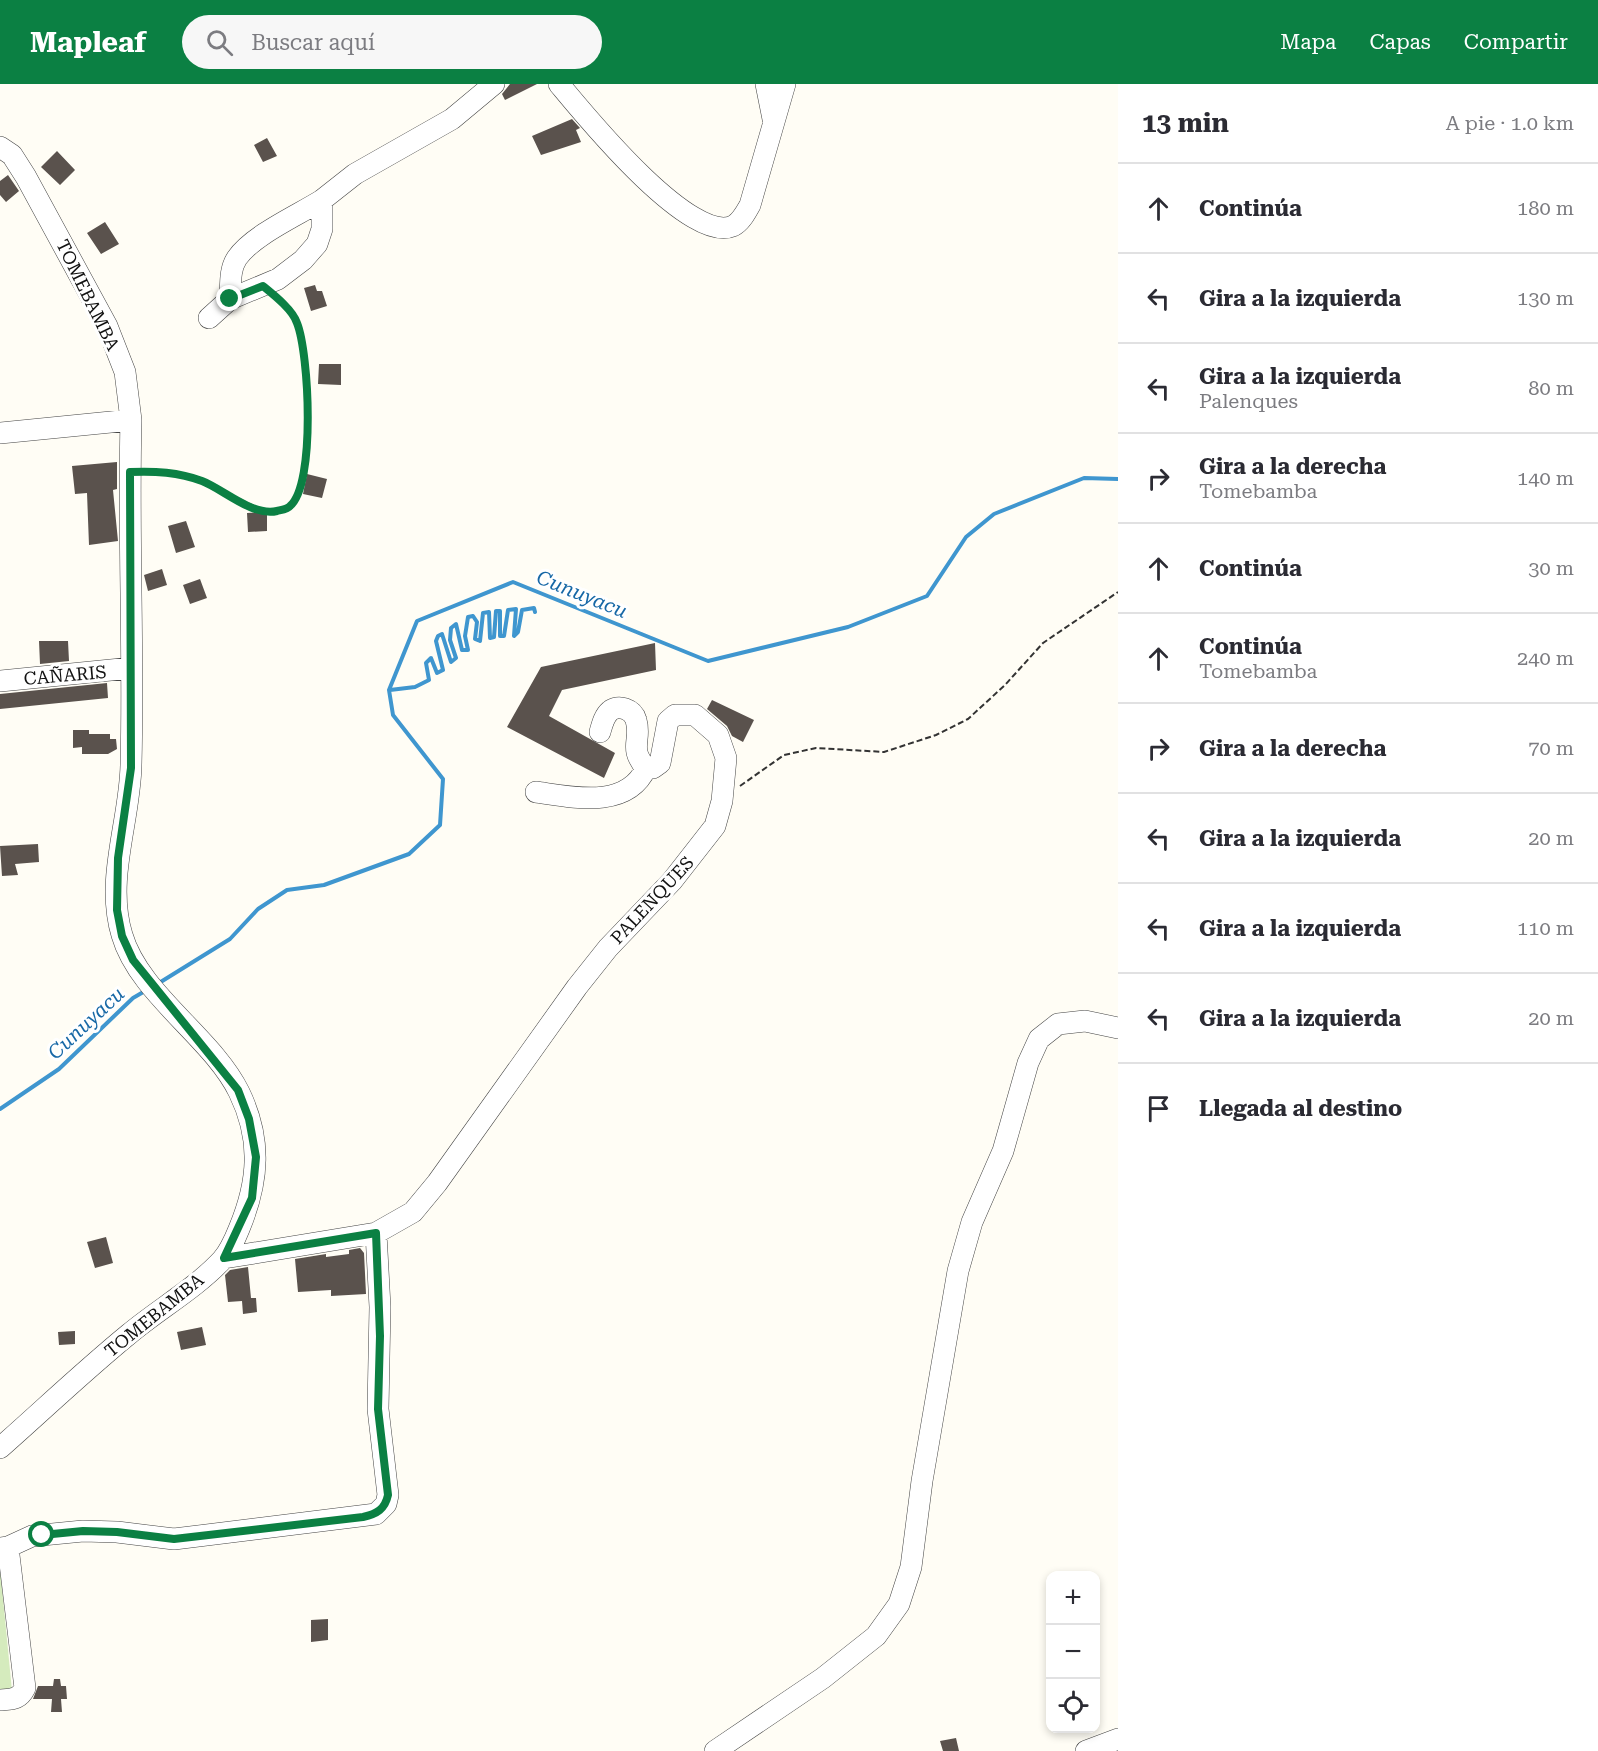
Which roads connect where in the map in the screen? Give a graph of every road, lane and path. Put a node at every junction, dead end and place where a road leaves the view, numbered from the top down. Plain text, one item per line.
1 (494, 84) edge
2 (560, 84) edge
3 (766, 84) edge
4 (785, 84) edge
5 (773, 121) junction
6 (0, 147) edge
7 (322, 200) junction
8 (263, 286) junction
9 (230, 299) junction
10 (209, 318) dead end
11 (131, 420) junction
12 (0, 433) edge
13 (130, 472) junction
14 (1118, 592) edge
15 (131, 668) junction
16 (0, 681) edge
17 (600, 732) dead end
18 (646, 768) junction
19 (536, 792) dead end
20 (722, 801) junction
21 (1118, 1028) edge
22 (376, 1233) junction
23 (224, 1258) junction
24 (0, 1448) edge
25 (4, 1547) edge
26 (0, 1700) edge
27 (1118, 1739) edge
28 (715, 1751) edge
29 (1086, 1751) edge

1 - 7 street
2 - 5 street
3 - 5 street
4 - 5 street
6 - 11 street, TOMEBAMBA
7 - 8 street
7 - 9 street
8 - 9 street
8 - 13 path
9 - 10 street
11 - 12 street
11 - 13 street, TOMEBAMBA
13 - 15 street, TOMEBAMBA
14 - 20 path
15 - 16 street, CAÑARIS
15 - 23 street, TOMEBAMBA
17 - 18 street
18 - 19 street
18 - 20 street, PALENQUES
20 - 22 street, PALENQUES
21 - 28 street
22 - 23 street, PALENQUES
22 - 25 street
23 - 24 street, TOMEBAMBA
25 - 26 street
27 - 29 street

